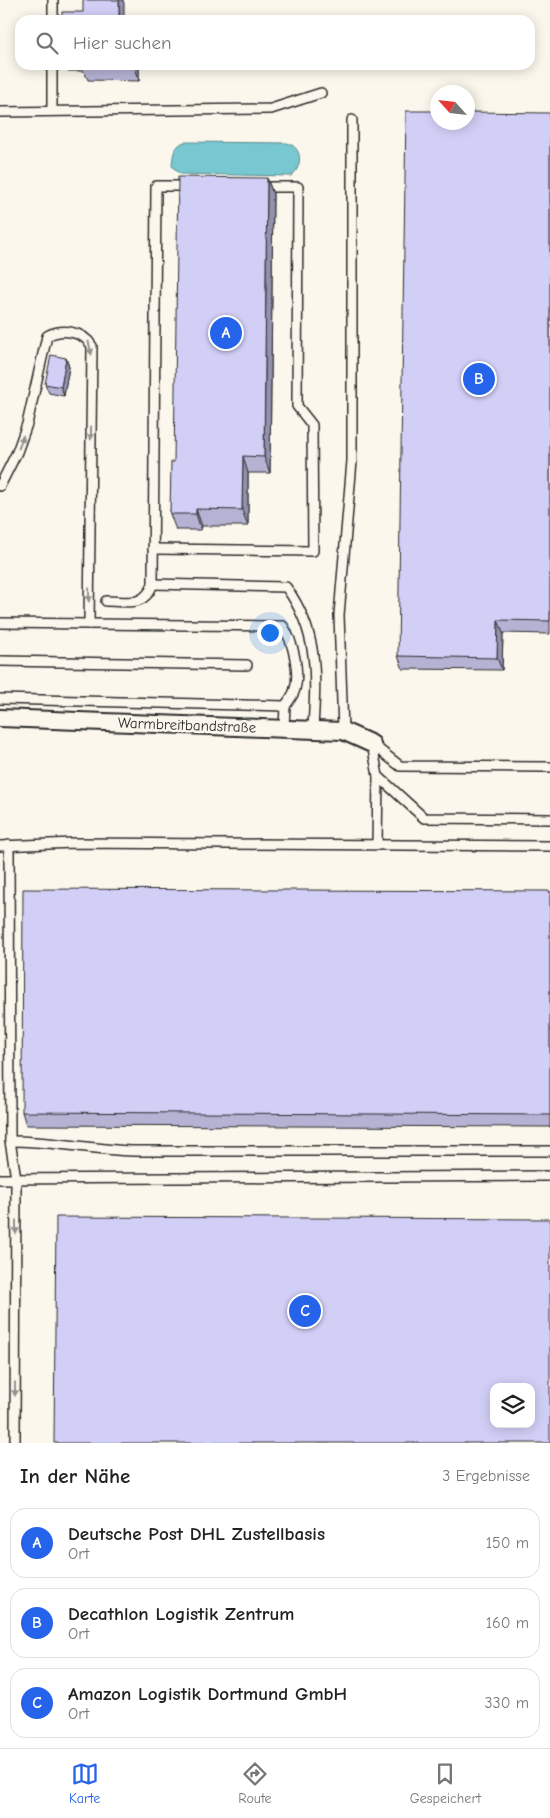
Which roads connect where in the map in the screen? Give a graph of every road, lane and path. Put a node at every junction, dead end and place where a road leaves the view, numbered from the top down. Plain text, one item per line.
1 (53, 0) edge
2 (52, 15) edge
3 (52, 70) edge
4 (321, 93) dead end
5 (52, 110) junction
6 (0, 112) edge
7 (352, 120) dead end
8 (203, 186) edge
9 (251, 187) edge
10 (0, 486) edge
11 (153, 549) junction
12 (153, 584) junction
13 (106, 600) dead end
14 (0, 623) edge
15 (88, 624) junction
16 (0, 661) edge
17 (247, 665) dead end
18 (0, 698) edge
19 (285, 706) junction
20 (0, 718) edge
21 (284, 728) junction
22 (313, 729) junction
23 (343, 731) junction
24 (372, 744) junction
25 (550, 767) edge
26 (378, 776) junction
27 (550, 819) edge
28 (378, 845) junction
29 (4, 846) edge
30 (550, 846) edge
31 (0, 1015) edge
32 (10, 1021) junction
33 (10, 1141) junction
34 (550, 1152) edge
35 (550, 1176) edge
36 (16, 1178) junction
37 (0, 1179) edge
38 (15, 1443) edge

1 - 2 lane
3 - 5 lane
4 - 5 lane
5 - 6 lane
7 - 23 lane
8 - 11 lane
9 - 11 lane
10 -> 15 lane
11 - 12 lane
12 - 13 lane
12 - 22 lane
14 - 15 lane
15 - 19 lane
16 - 17 lane
18 - 19 lane
19 - 21 lane
20 - 21 street, Warmbreitbandstraße
21 - 22 street, Warmbreitbandstraße
22 - 23 street, Warmbreitbandstraße
23 - 24 street, Warmbreitbandstraße
24 - 25 lane
24 - 26 lane
26 - 27 lane
26 - 28 lane
28 - 29 lane
28 - 30 lane
29 - 32 lane
31 - 32 lane
32 - 33 lane
33 - 34 lane
33 - 36 lane
35 - 36 lane
36 - 37 lane
36 -> 38 lane

